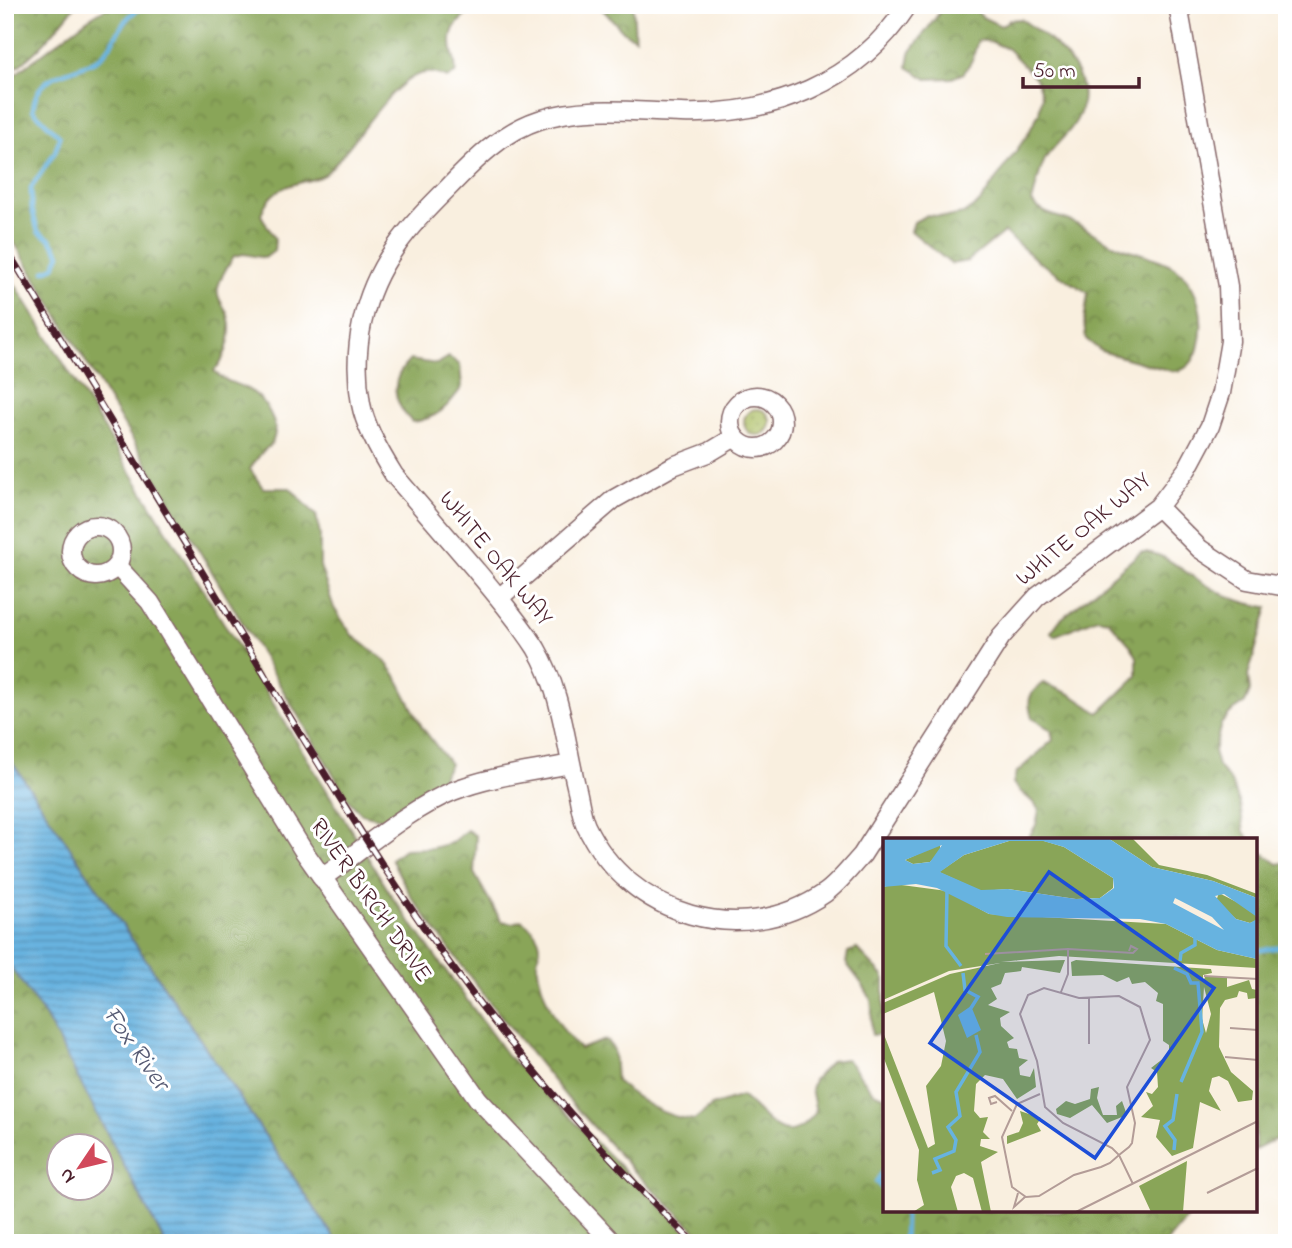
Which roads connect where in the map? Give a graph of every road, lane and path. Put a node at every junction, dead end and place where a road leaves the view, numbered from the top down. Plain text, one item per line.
1 (908, 5) edge
2 (1178, 5) edge
3 (735, 437) dead end
4 (1158, 507) junction
5 (117, 566) dead end
6 (1287, 587) edge
7 (499, 598) junction
8 (570, 764) junction
9 (322, 878) junction
10 (613, 1243) edge

1 - 7 street, WHITE OAK WAY
2 - 4 street, WHITE OAK WAY
3 - 7 street
4 - 6 street
4 - 8 street, WHITE OAK WAY
5 - 9 street, RIVER BIRCH DRIVE
7 - 8 street, WHITE OAK WAY
8 - 9 street
9 - 10 street, RIVER BIRCH DRIVE

